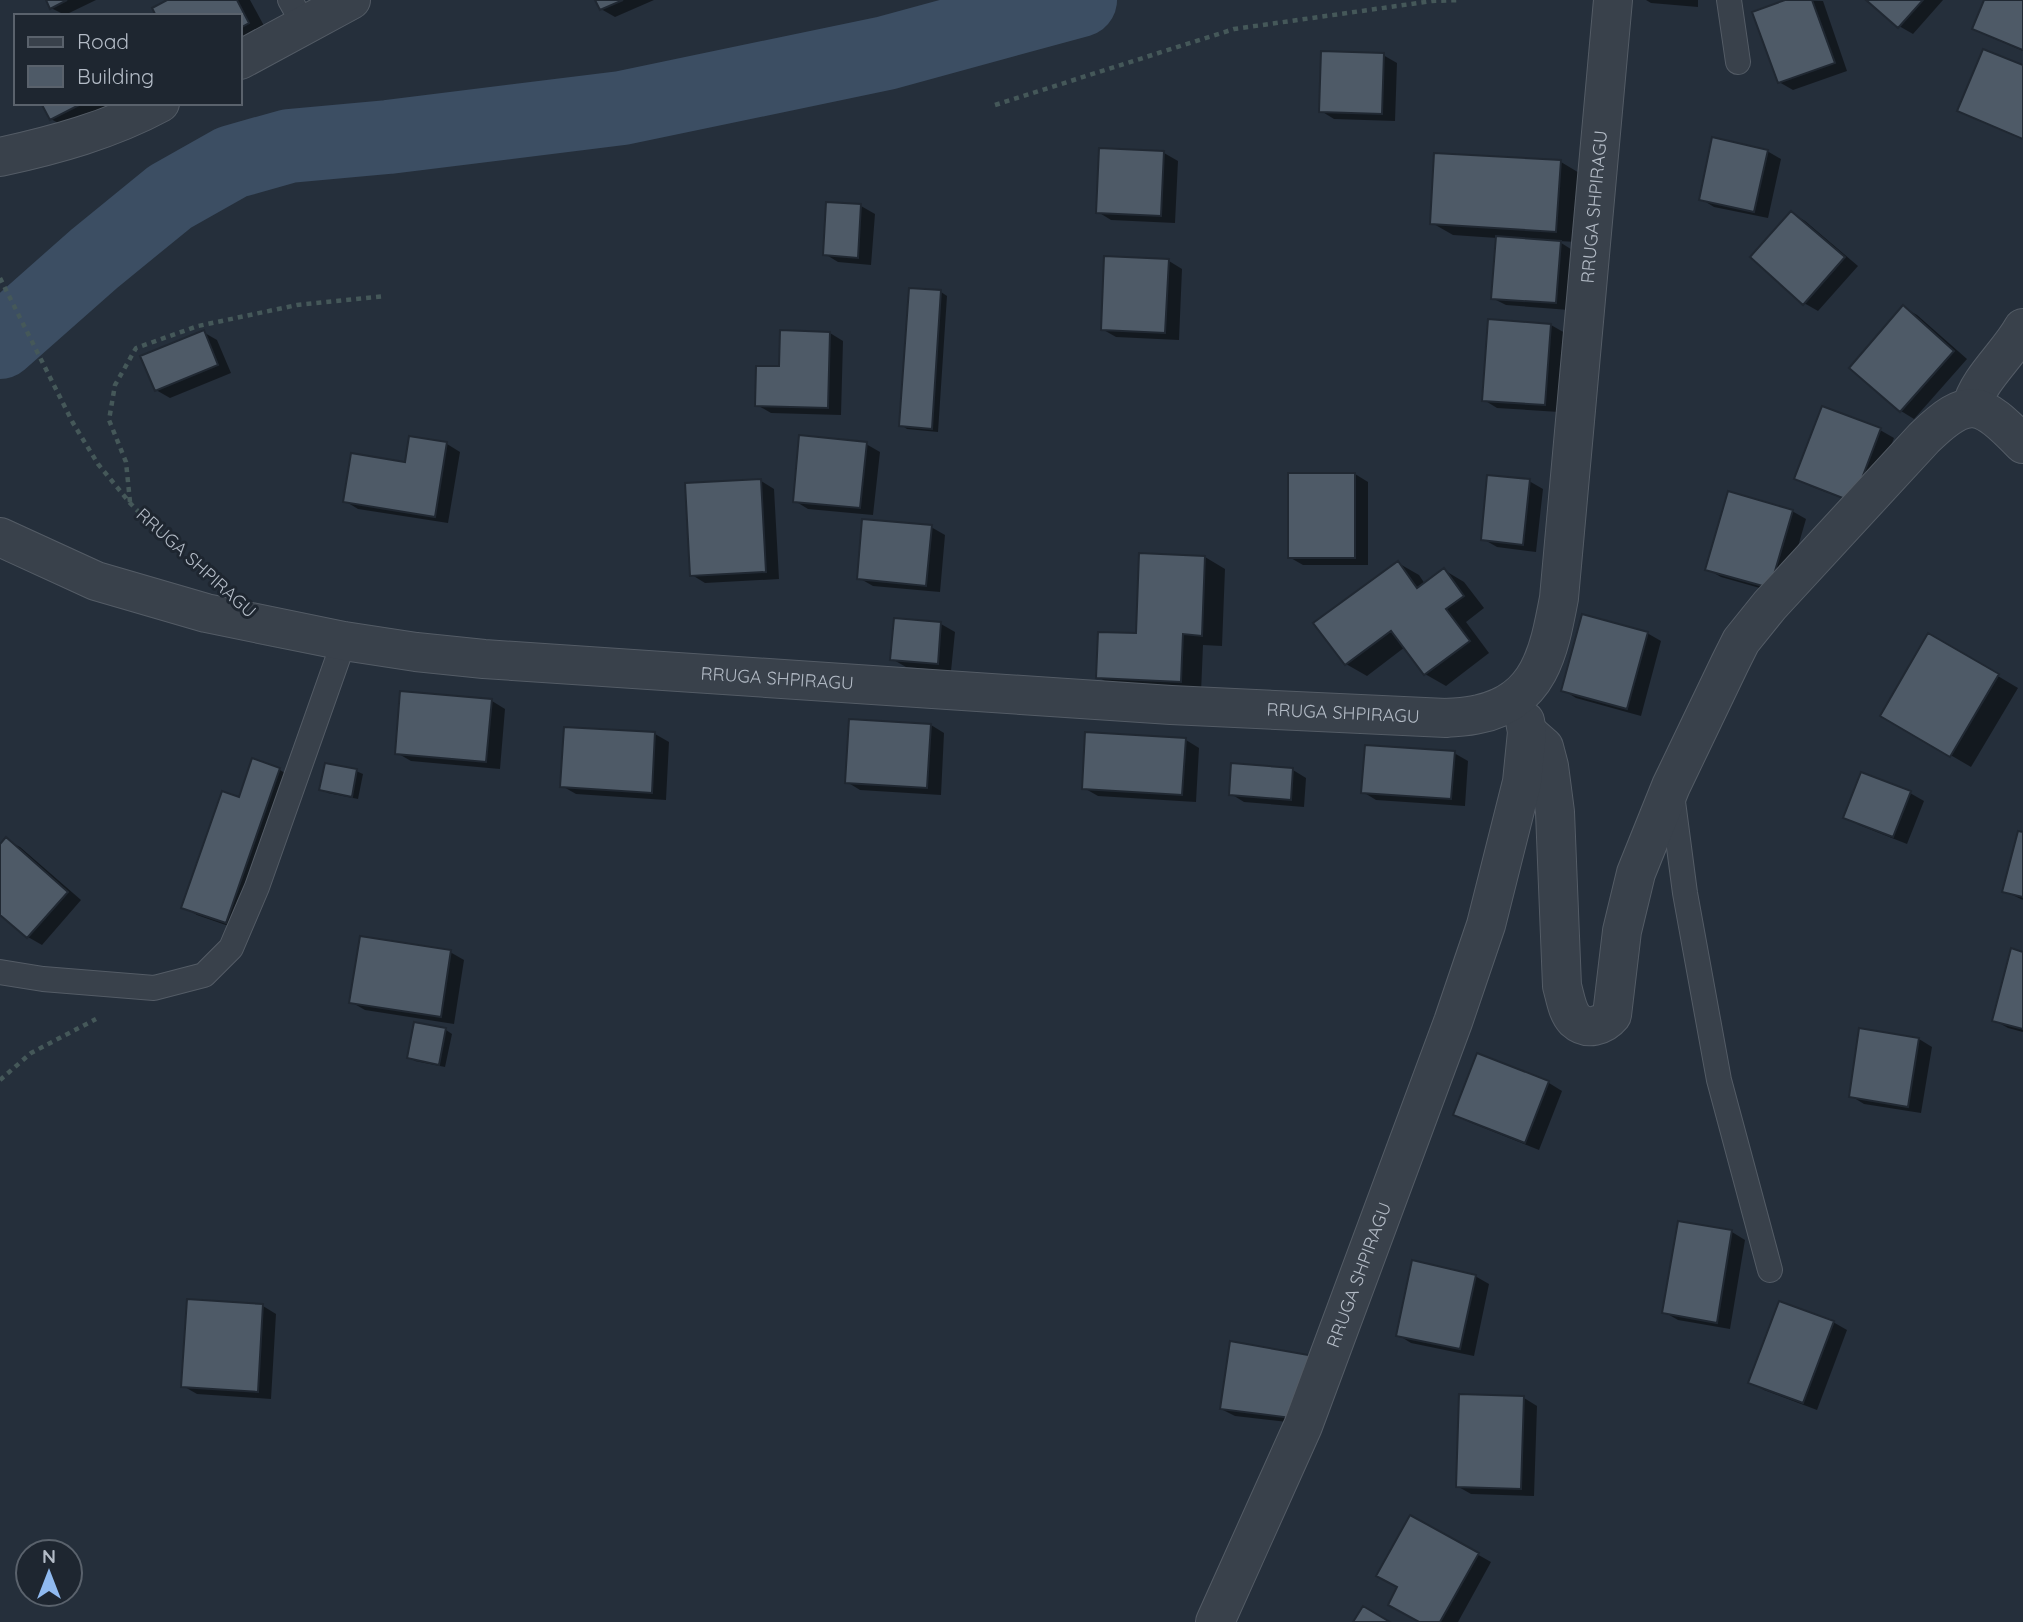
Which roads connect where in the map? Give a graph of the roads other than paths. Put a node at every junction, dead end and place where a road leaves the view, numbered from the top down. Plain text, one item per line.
1 (351, 0) edge
2 (1613, 0) edge
3 (1729, 0) edge
4 (297, 13) edge
5 (242, 58) edge
6 (1738, 62) dead end
7 (156, 105) edge
8 (0, 157) edge
9 (2023, 328) edge
10 (1971, 408) junction
11 (2023, 444) edge
12 (0, 537) edge
13 (344, 641) junction
14 (1523, 714) junction
15 (1671, 786) junction
16 (0, 972) edge
17 (1770, 1270) dead end
18 (1219, 1613) edge

1 - 4 street
2 - 14 street, RRUGA SHPIRAGU
3 - 6 lane
4 - 5 street
7 - 8 street
9 - 10 street
10 - 11 street
10 - 15 street
12 - 13 street, RRUGA SHPIRAGU
13 - 14 street, RRUGA SHPIRAGU
13 - 16 lane
14 - 15 street
14 - 18 street, RRUGA SHPIRAGU
15 - 17 lane

